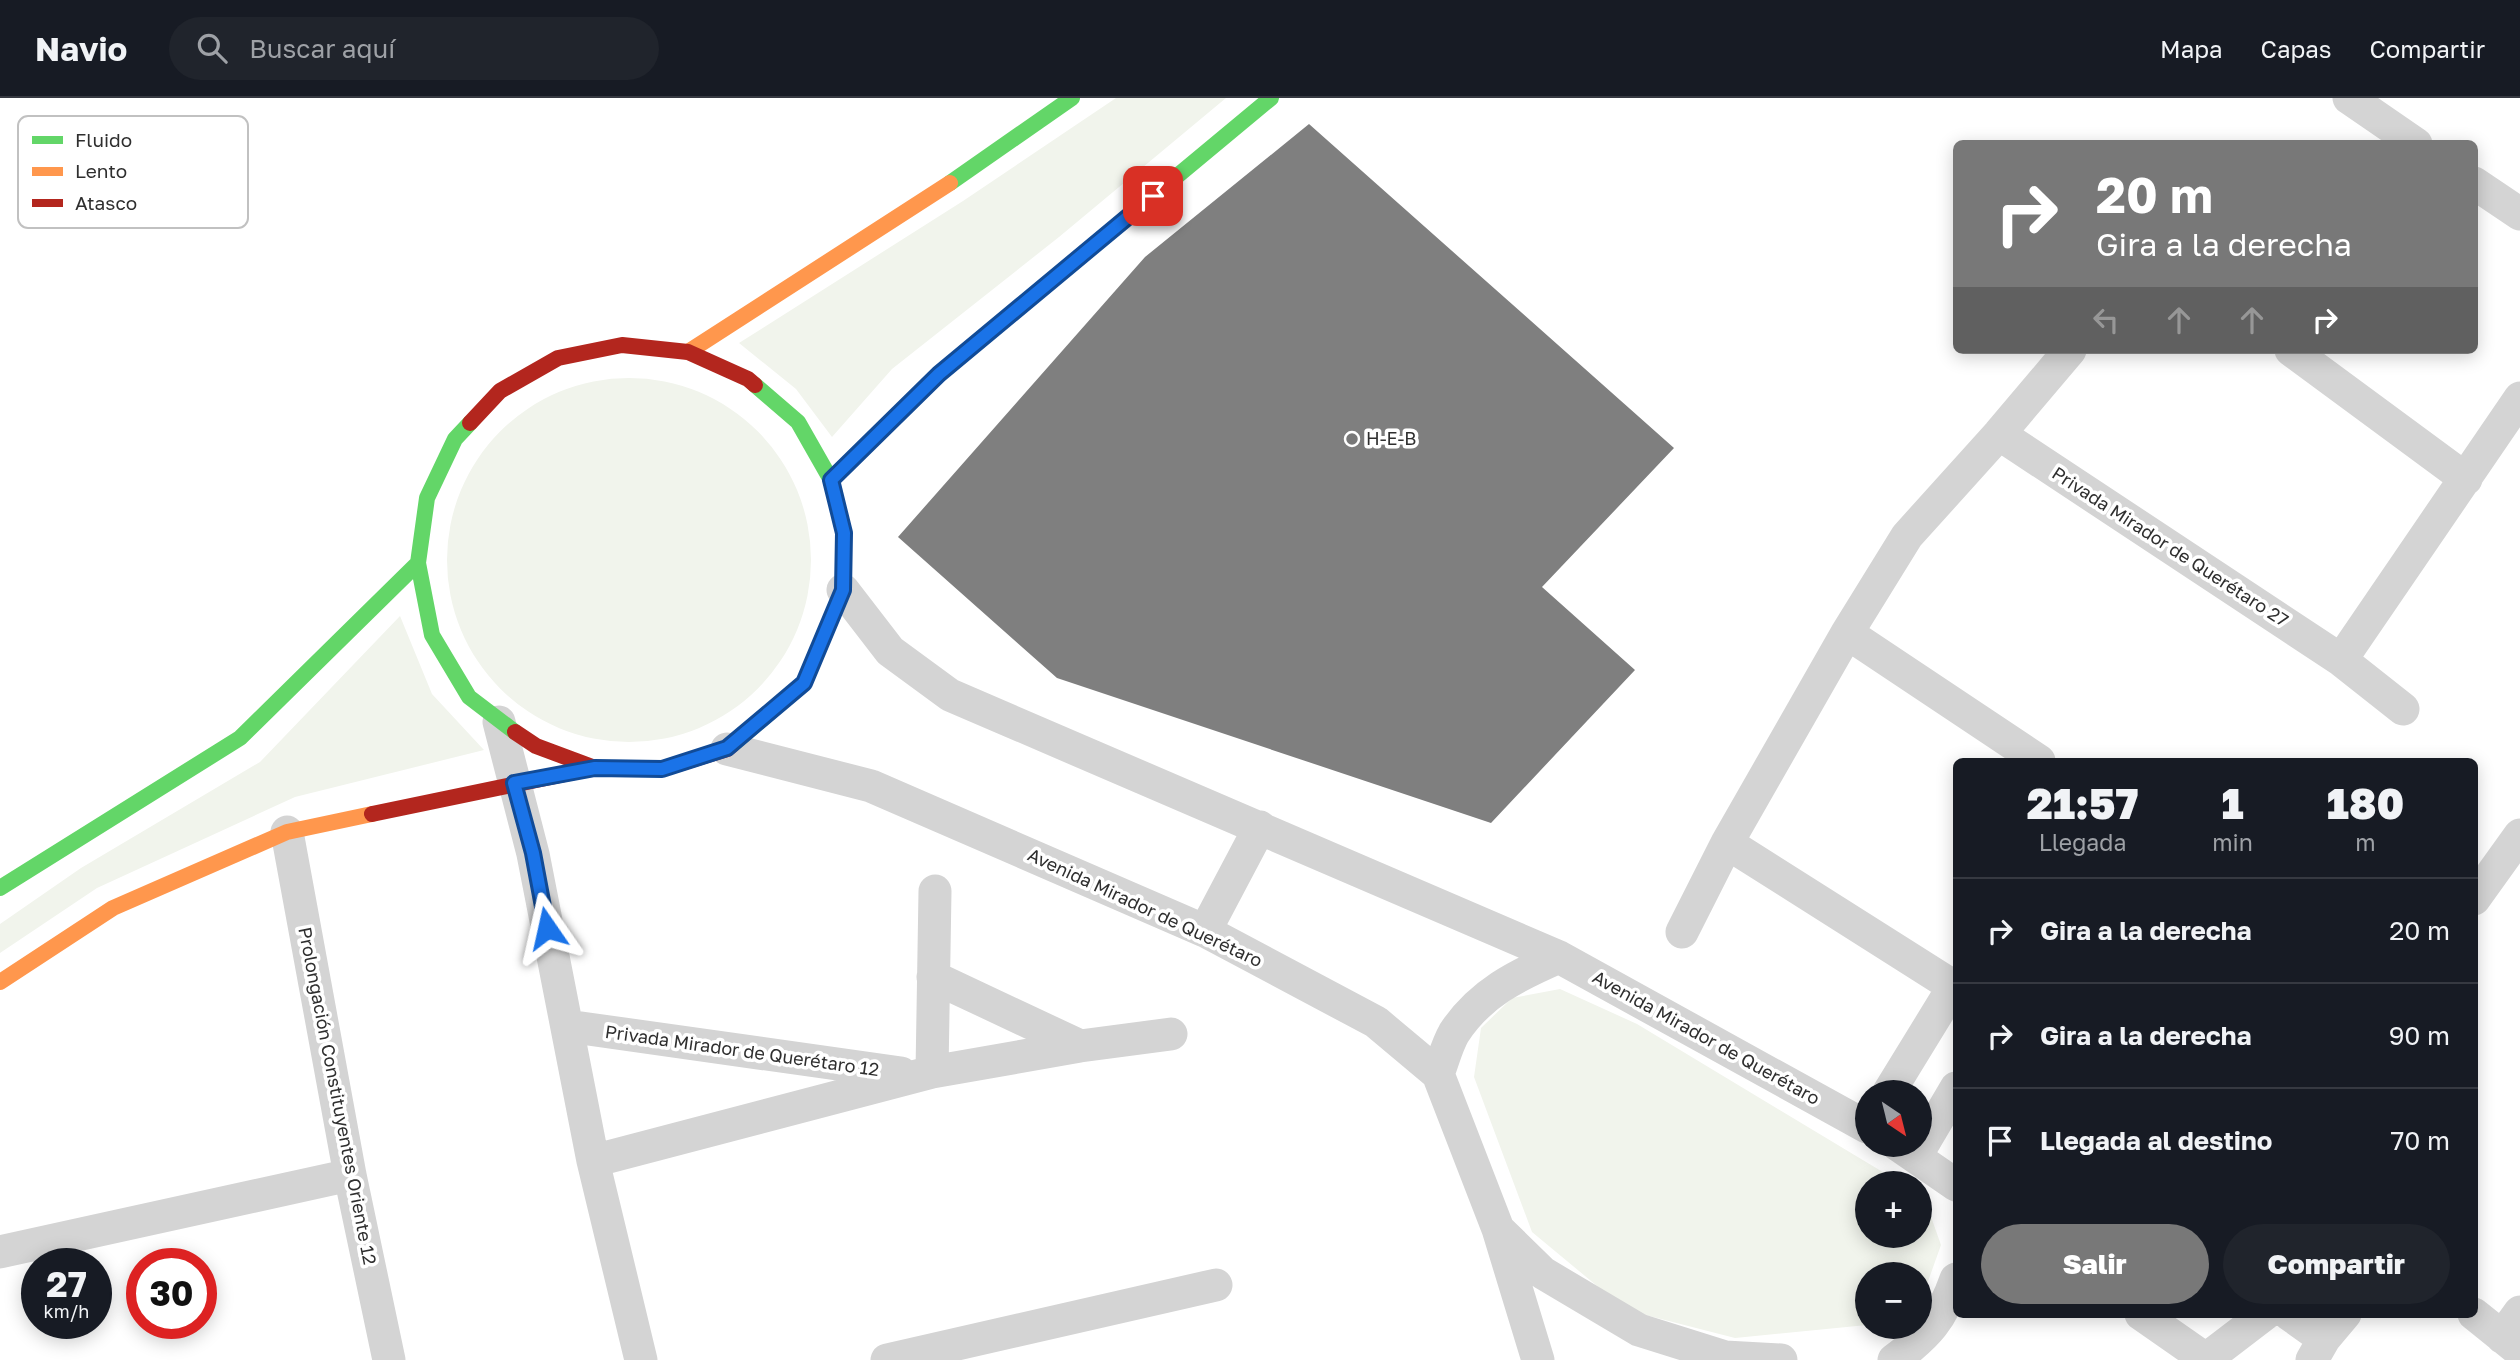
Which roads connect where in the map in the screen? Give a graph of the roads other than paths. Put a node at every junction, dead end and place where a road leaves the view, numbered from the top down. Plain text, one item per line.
1 (1072, 98) edge
2 (1271, 98) edge
3 (2349, 98) edge
4 (2410, 140) edge
5 (2478, 186) edge
6 (2520, 214) edge
7 (688, 352) junction
8 (2067, 354) edge
9 (2296, 354) edge
10 (2520, 398) edge
11 (1999, 434) junction
12 (831, 480) junction
13 (2466, 480) junction
14 (418, 563) junction
15 (843, 590) junction
16 (1847, 633) junction
17 (2341, 660) junction
18 (2403, 709) dead end
19 (499, 722) junction
20 (727, 748) junction
21 (2034, 758) edge
22 (595, 768) junction
23 (514, 783) junction
24 (1260, 827) junction
25 (287, 832) junction
26 (2520, 835) edge
27 (1727, 843) junction
28 (0, 888) edge
29 (936, 891) dead end
30 (2478, 893) edge
31 (1205, 931) junction
32 (1682, 932) dead end
33 (1559, 957) junction
34 (933, 977) junction
35 (0, 982) edge
36 (1953, 986) edge
37 (1953, 990) edge
38 (567, 1026) junction
39 (1171, 1034) dead end
40 (1080, 1046) junction
41 (924, 1074) junction
42 (1438, 1074) junction
43 (1897, 1080) edge
44 (1953, 1092) edge
45 (1932, 1118) edge
46 (1855, 1120) edge
47 (1915, 1157) edge
48 (593, 1161) junction
49 (350, 1175) junction
50 (1953, 1186) edge
51 (1498, 1229) junction
52 (0, 1252) edge
53 (1216, 1285) dead end
54 (1953, 1288) edge
55 (2478, 1316) edge
56 (2147, 1318) edge
57 (2260, 1318) edge
58 (2295, 1318) edge
59 (2514, 1333) edge
60 (2327, 1338) edge
61 (1724, 1358) edge
62 (2206, 1359) edge
63 (389, 1360) edge
64 (641, 1360) edge
65 (887, 1360) edge
66 (1538, 1360) edge
67 (1781, 1360) edge
68 (1894, 1360) edge

1 - 7 street
2 - 12 street
3 - 4 street
5 - 6 street
7 - 12 street
7 - 14 street
8 - 11 street
9 - 13 street
10 - 13 street
11 - 16 street
11 - 17 street, Privada Mirador de Querétaro 27
12 - 15 street
13 - 17 street
14 - 19 street
14 - 28 street
15 - 20 street
15 - 24 street, Avenida Mirador de Querétaro
16 - 21 street
16 - 27 street
17 - 18 street, Privada Mirador de Querétaro 27
19 - 22 street
19 - 23 street
20 - 22 street
20 - 31 street, Avenida Mirador de Querétaro
22 - 23 street
23 - 25 street
23 - 38 street
24 - 31 street
24 - 33 street, Avenida Mirador de Querétaro
25 - 35 street
25 - 49 street, Prolongación Constituyentes Oriente 12
26 - 30 street
27 - 32 street
27 - 36 street
29 - 34 street
31 - 42 street, Avenida Mirador de Querétaro
33 - 42 street
33 - 46 street, Avenida Mirador de Querétaro
34 - 40 street
34 - 41 street
37 - 43 street
38 - 41 street, Privada Mirador de Querétaro 12
38 - 48 street
39 - 40 street, Privada Mirador de Querétaro 12
40 - 41 street, Privada Mirador de Querétaro 12
41 - 48 street, Privada Mirador de Querétaro 12
42 - 51 street, Avenida Mirador de Querétaro
44 - 45 street
47 - 50 street
48 - 64 street
49 - 52 street
49 - 63 street, Prolongación Constituyentes Oriente 12
51 - 61 street, Avenida Mirador de Querétaro
51 - 66 street
53 - 65 street
54 - 68 street
55 - 59 street
56 - 62 street
57 - 62 street
58 - 60 street
61 - 67 street, Avenida Mirador de Querétaro

